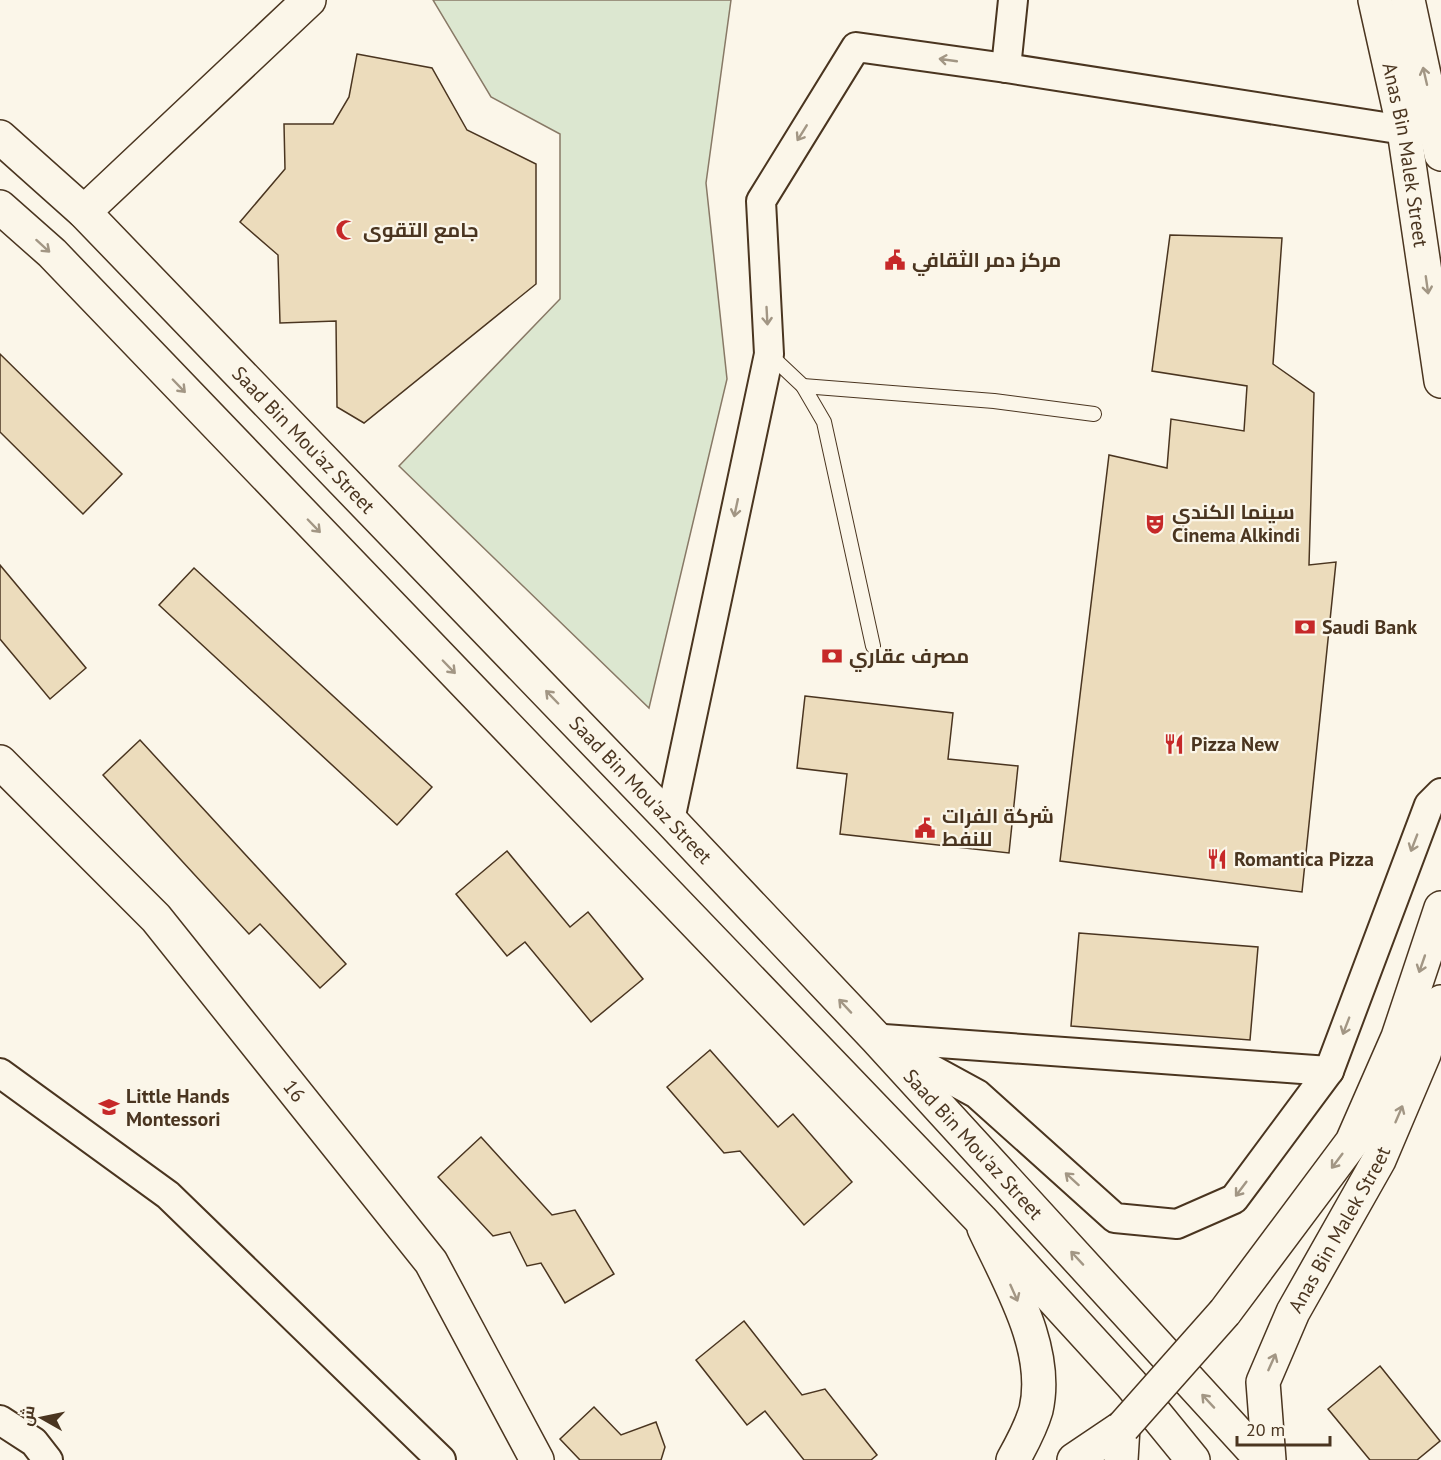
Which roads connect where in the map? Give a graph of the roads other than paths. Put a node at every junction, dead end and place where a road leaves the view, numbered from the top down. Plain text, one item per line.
1 (309, 0) edge
2 (1013, 0) edge
3 (1375, 0) edge
4 (1408, 0) edge
5 (1006, 68) junction
6 (1404, 130) junction
7 (0, 137) edge
8 (1441, 154) edge
9 (0, 207) edge
10 (84, 212) junction
11 (769, 354) junction
12 (1441, 381) edge
13 (802, 386) junction
14 (1094, 414) dead end
15 (873, 646) dead end
16 (0, 762) edge
17 (1441, 793) edge
18 (670, 820) junction
19 (1441, 908) edge
20 (1441, 1002) edge
21 (876, 1038) junction
22 (1329, 1071) junction
23 (0, 1073) edge
24 (981, 1220) junction
25 (0, 1420) edge
26 (1123, 1427) junction
27 (48, 1460) edge
28 (441, 1460) edge
29 (537, 1460) edge
30 (1013, 1460) edge
31 (1074, 1460) edge
32 (1121, 1460) edge
33 (1193, 1460) edge
34 (1262, 1460) edge
35 (1269, 1460) edge

1 - 10 main road
2 - 5 street
3 - 6 main road, Anas Bin Malek Street
8 -> 4 main road, Anas Bin Malek Street
5 - 6 street
5 -> 11 street
6 -> 12 main road, Anas Bin Malek Street
7 - 10 main road, Saad Bin Mou'az Street
9 -> 24 main road
18 -> 10 main road, Saad Bin Mou'az Street
11 - 13 lane
11 -> 18 street
13 - 14 lane
13 - 15 lane
16 - 29 main road, 16
17 -> 22 street
21 -> 18 main road, Saad Bin Mou'az Street
19 -> 26 main road, Anas Bin Malek Street, bridge
35 -> 20 main road, Anas Bin Malek Street
21 - 22 street
22 -> 21 street
34 -> 21 main road, Saad Bin Mou'az Street
23 - 28 street
24 -> 30 main road
24 - 33 main road
25 - 27 street
26 - 31 main road, Anas Bin Malek Street
26 - 32 main road

